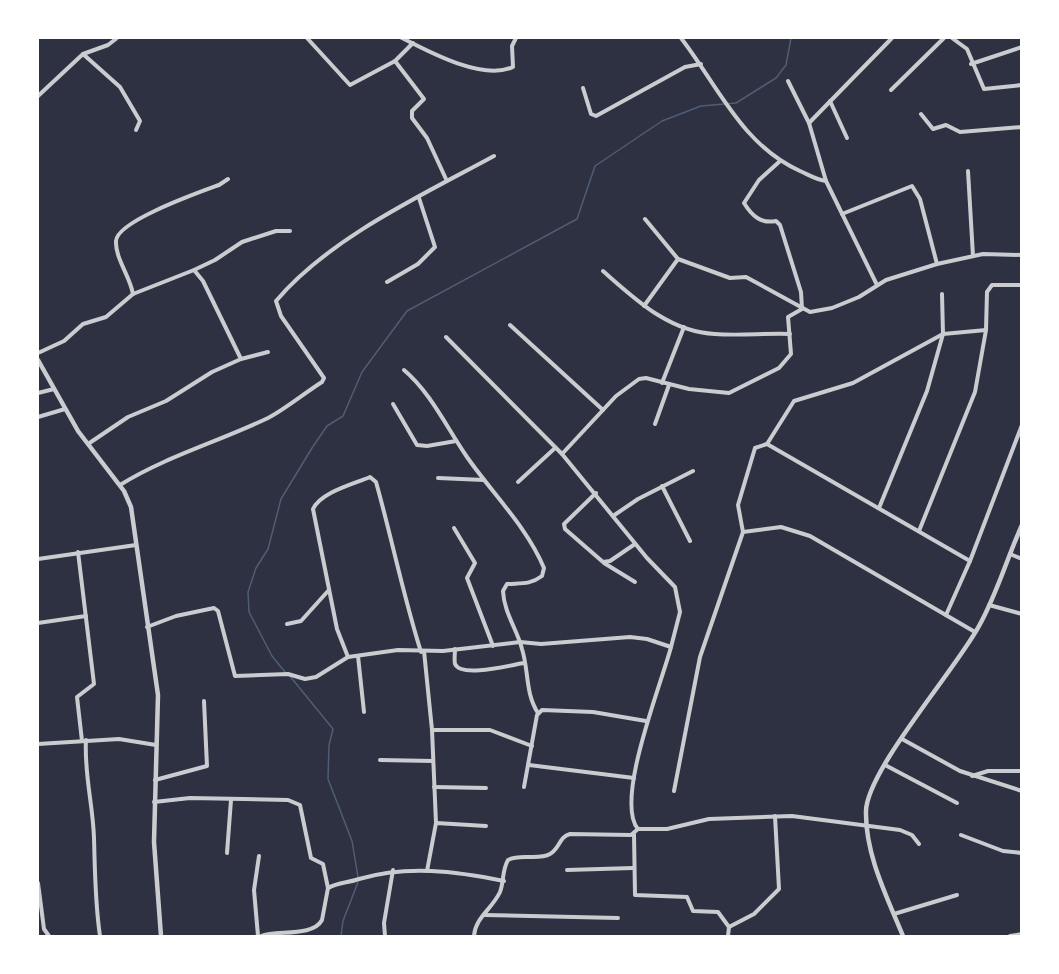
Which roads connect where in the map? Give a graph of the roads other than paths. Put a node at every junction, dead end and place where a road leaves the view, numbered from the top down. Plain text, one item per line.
1 (117, 38) edge
2 (307, 38) edge
3 (402, 38) edge
4 (516, 38) edge
5 (681, 38) edge
6 (892, 38) edge
7 (944, 38) edge
8 (952, 38) edge
9 (413, 43) junction
10 (1022, 47) edge
11 (83, 54) junction
12 (395, 61) junction
13 (701, 64) junction
14 (971, 64) junction
15 (788, 81) dead end
16 (1022, 85) edge
17 (583, 88) dead end
18 (891, 90) dead end
19 (38, 96) edge
20 (830, 101) junction
21 (921, 114) dead end
22 (809, 123) junction
23 (1022, 127) edge
24 (136, 130) dead end
25 (847, 138) dead end
26 (494, 156) dead end
27 (779, 162) junction
28 (968, 171) dead end
29 (228, 179) dead end
30 (446, 179) junction
31 (826, 181) junction
32 (419, 198) junction
33 (842, 214) junction
34 (645, 219) dead end
35 (290, 231) dead end
36 (1022, 255) edge
37 (973, 256) junction
38 (678, 259) junction
39 (937, 264) junction
40 (194, 270) junction
41 (603, 271) dead end
42 (387, 282) dead end
43 (878, 285) junction
44 (1022, 285) edge
45 (132, 294) junction
46 (942, 294) dead end
47 (644, 306) junction
48 (802, 309) junction
49 (510, 325) dead end
50 (684, 327) junction
51 (986, 330) junction
52 (790, 334) junction
53 (943, 334) junction
54 (446, 337) dead end
55 (268, 352) dead end
56 (38, 353) edge
57 (241, 359) junction
58 (38, 360) edge
59 (404, 370) dead end
60 (662, 383) junction
61 (669, 385) junction
62 (54, 389) junction
63 (38, 393) edge
64 (393, 404) dead end
65 (65, 409) junction
66 (603, 410) junction
67 (38, 417) edge
68 (656, 424) dead end
69 (1022, 425) edge
70 (456, 441) junction
71 (88, 444) junction
72 (767, 444) junction
73 (554, 449) junction
74 (562, 454) junction
75 (693, 471) dead end
76 (438, 478) dead end
77 (485, 480) junction
78 (518, 482) dead end
79 (120, 485) junction
80 (662, 486) junction
81 (596, 493) junction
82 (879, 508) junction
83 (613, 516) junction
84 (454, 528) dead end
85 (1021, 528) edge
86 (918, 531) junction
87 (743, 532) junction
88 (690, 541) dead end
89 (635, 544) junction
90 (136, 545) junction
91 (78, 552) junction
92 (1010, 554) junction
93 (38, 558) edge
94 (1022, 559) edge
95 (970, 561) junction
96 (603, 562) junction
97 (634, 582) dead end
98 (328, 590) junction
99 (989, 605) junction
100 (1022, 614) edge
101 (946, 615) junction
102 (86, 616) junction
103 (38, 623) edge
104 (287, 624) dead end
105 (147, 627) junction
106 (975, 632) junction
107 (520, 642) junction
108 (493, 646) junction
109 (671, 647) junction
110 (455, 649) junction
111 (422, 652) junction
112 (358, 656) junction
113 (348, 657) junction
114 (524, 663) junction
115 (204, 701) dead end
116 (364, 712) dead end
117 (538, 713) junction
118 (646, 721) junction
119 (432, 730) junction
120 (902, 739) junction
121 (84, 740) junction
122 (38, 744) edge
123 (156, 745) junction
124 (532, 746) junction
125 (380, 760) dead end
126 (433, 761) junction
127 (529, 765) junction
128 (885, 765) junction
129 (1022, 771) edge
130 (972, 776) junction
131 (634, 778) junction
132 (155, 780) junction
133 (434, 787) junction
134 (524, 787) dead end
135 (486, 788) dead end
136 (674, 791) dead end
137 (1022, 791) edge
138 (231, 800) junction
139 (154, 801) junction
140 (957, 803) dead end
141 (775, 816) junction
142 (436, 823) junction
143 (486, 825) dead end
144 (867, 826) junction
145 (639, 830) junction
146 (634, 834) junction
147 (961, 835) dead end
148 (919, 844) dead end
149 (227, 853) dead end
150 (1022, 853) edge
151 (259, 856) dead end
152 (633, 868) junction
153 (393, 870) junction
154 (567, 870) dead end
155 (428, 871) junction
156 (504, 881) junction
157 (38, 883) edge
158 (328, 888) junction
159 (957, 895) dead end
160 (39, 910) edge
161 (894, 914) junction
162 (483, 915) junction
163 (618, 918) dead end
164 (729, 927) junction
165 (1022, 933) edge
166 (49, 936) edge
167 (100, 936) edge
168 (161, 936) edge
169 (259, 936) edge
170 (384, 936) edge
171 (474, 936) edge
172 (729, 936) edge
173 (903, 936) edge
174 (1010, 936) edge

1 - 11 street
2 - 12 street
3 - 9 street
4 - 9 street
5 - 13 street
6 - 20 street
7 - 18 street
8 - 14 street
9 - 12 street
10 - 14 street
11 - 19 street
11 - 24 street
12 - 30 street
13 - 17 street
13 - 27 street
14 - 16 street
15 - 22 street
20 - 22 street
20 - 25 street
21 - 23 street
22 - 31 street
26 - 30 street
27 - 31 street
27 - 48 street
28 - 37 street
29 - 45 street
30 - 32 street
31 - 33 street
32 - 42 street
32 - 79 street
33 - 39 street
33 - 43 street
34 - 38 street
35 - 40 street
36 - 37 street
37 - 39 street
38 - 47 street
38 - 48 street
39 - 43 street
40 - 45 street
40 - 57 street
41 - 47 street
43 - 48 street
44 - 51 street
45 - 56 street
46 - 53 street
47 - 50 street
48 - 52 street
49 - 66 street
50 - 52 street
50 - 60 street
51 - 53 street
51 - 86 street
52 - 61 street
53 - 72 street
53 - 82 street
54 - 73 street
55 - 57 street
57 - 71 street
58 - 62 street
59 - 70 street
60 - 61 street
60 - 66 street
61 - 68 street
62 - 63 street
62 - 65 street
64 - 70 street
65 - 67 street
65 - 71 street
66 - 74 street
69 - 95 street
70 - 77 street
71 - 79 street
72 - 82 street
72 - 87 street
73 - 74 street
73 - 78 street
74 - 81 street
75 - 80 street
76 - 77 street
77 - 107 street
79 - 90 street
80 - 83 street
80 - 88 street
81 - 83 street
81 - 96 street
82 - 86 street
83 - 89 street
84 - 108 street
85 - 92 street
86 - 95 street
87 - 101 street
87 - 136 street
89 - 96 street
89 - 109 street
90 - 91 street
90 - 105 street
91 - 93 street
91 - 102 street
92 - 94 street
92 - 99 street
95 - 101 street
96 - 97 street
98 - 104 street
98 - 111 street
98 - 113 street
99 - 100 street
99 - 106 street
101 - 106 street
102 - 103 street
102 - 121 street
105 - 113 street
105 - 123 street
106 - 120 street
107 - 108 street
107 - 109 street
107 - 114 street
108 - 110 street
109 - 118 street
110 - 111 street
110 - 114 street
111 - 112 street
111 - 119 street
112 - 113 street
112 - 116 street
114 - 117 street
115 - 132 street
117 - 118 street
117 - 124 street
118 - 131 street
119 - 124 street
119 - 126 street
120 - 128 street
120 - 130 street
121 - 122 street
121 - 123 street
121 - 167 street
123 - 132 street
124 - 127 street
125 - 126 street
126 - 133 street
127 - 131 street
127 - 134 street
128 - 140 street
128 - 144 street
129 - 130 street
130 - 137 street
131 - 145 street
132 - 139 street
133 - 135 street
133 - 142 street
138 - 139 street
138 - 149 street
138 - 158 street
139 - 168 street
141 - 144 street
141 - 145 street
141 - 164 street
142 - 143 street
142 - 155 street
144 - 148 street
144 - 161 street
145 - 146 street
146 - 152 street
146 - 156 street
147 - 150 street
151 - 169 street
152 - 154 street
152 - 164 street
153 - 155 street
153 - 158 street
153 - 170 street
155 - 156 street
156 - 162 street
157 - 160 street
158 - 169 street
159 - 161 street
160 - 166 street
161 - 173 street
162 - 163 street
162 - 171 street
164 - 172 street
165 - 174 street

